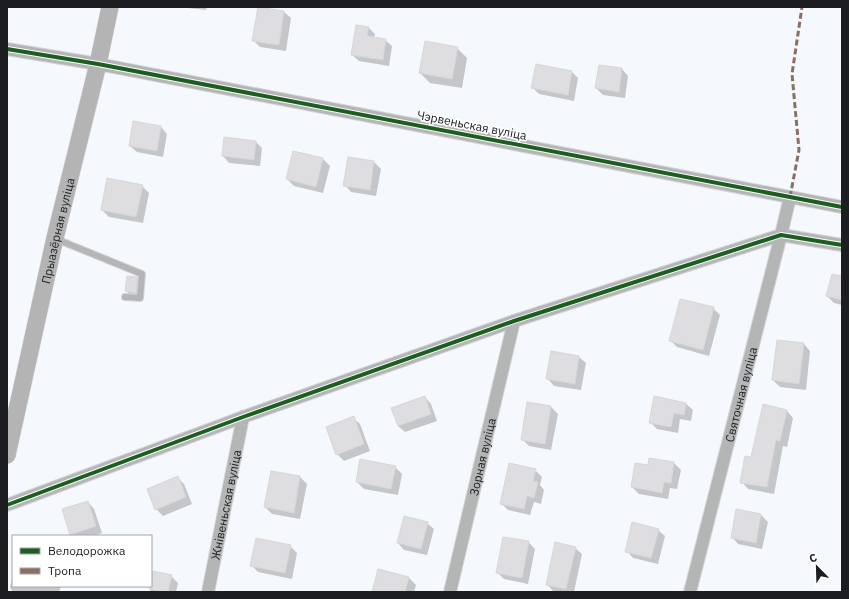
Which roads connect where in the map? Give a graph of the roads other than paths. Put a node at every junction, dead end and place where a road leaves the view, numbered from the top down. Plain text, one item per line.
1 (110, 7) edge
2 (7, 49) edge
3 (98, 64) junction
4 (790, 197) junction
5 (842, 207) edge
6 (782, 235) junction
7 (55, 238) junction
8 (842, 245) edge
9 (125, 297) dead end
10 (514, 321) junction
11 (243, 417) junction
12 (7, 455) edge
13 (7, 505) edge
14 (208, 592) edge
15 (450, 592) edge
16 (690, 592) edge

1 - 3 street, Прыазёрная вуліца
2 - 3 street, Чэрвеньская вуліца
3 - 4 street, Чэрвеньская вуліца
3 - 7 street, Прыазёрная вуліца
4 - 5 street, Чэрвеньская вуліца
4 - 6 street, Святочная вуліца
6 - 8 street
6 - 10 street
6 - 16 street, Святочная вуліца
7 - 9 lane
7 - 12 street, Прыазёрная вуліца
10 - 11 street
10 - 15 street, Зорная вуліца
11 - 13 street
11 - 14 street, Жнівеньская вуліца

